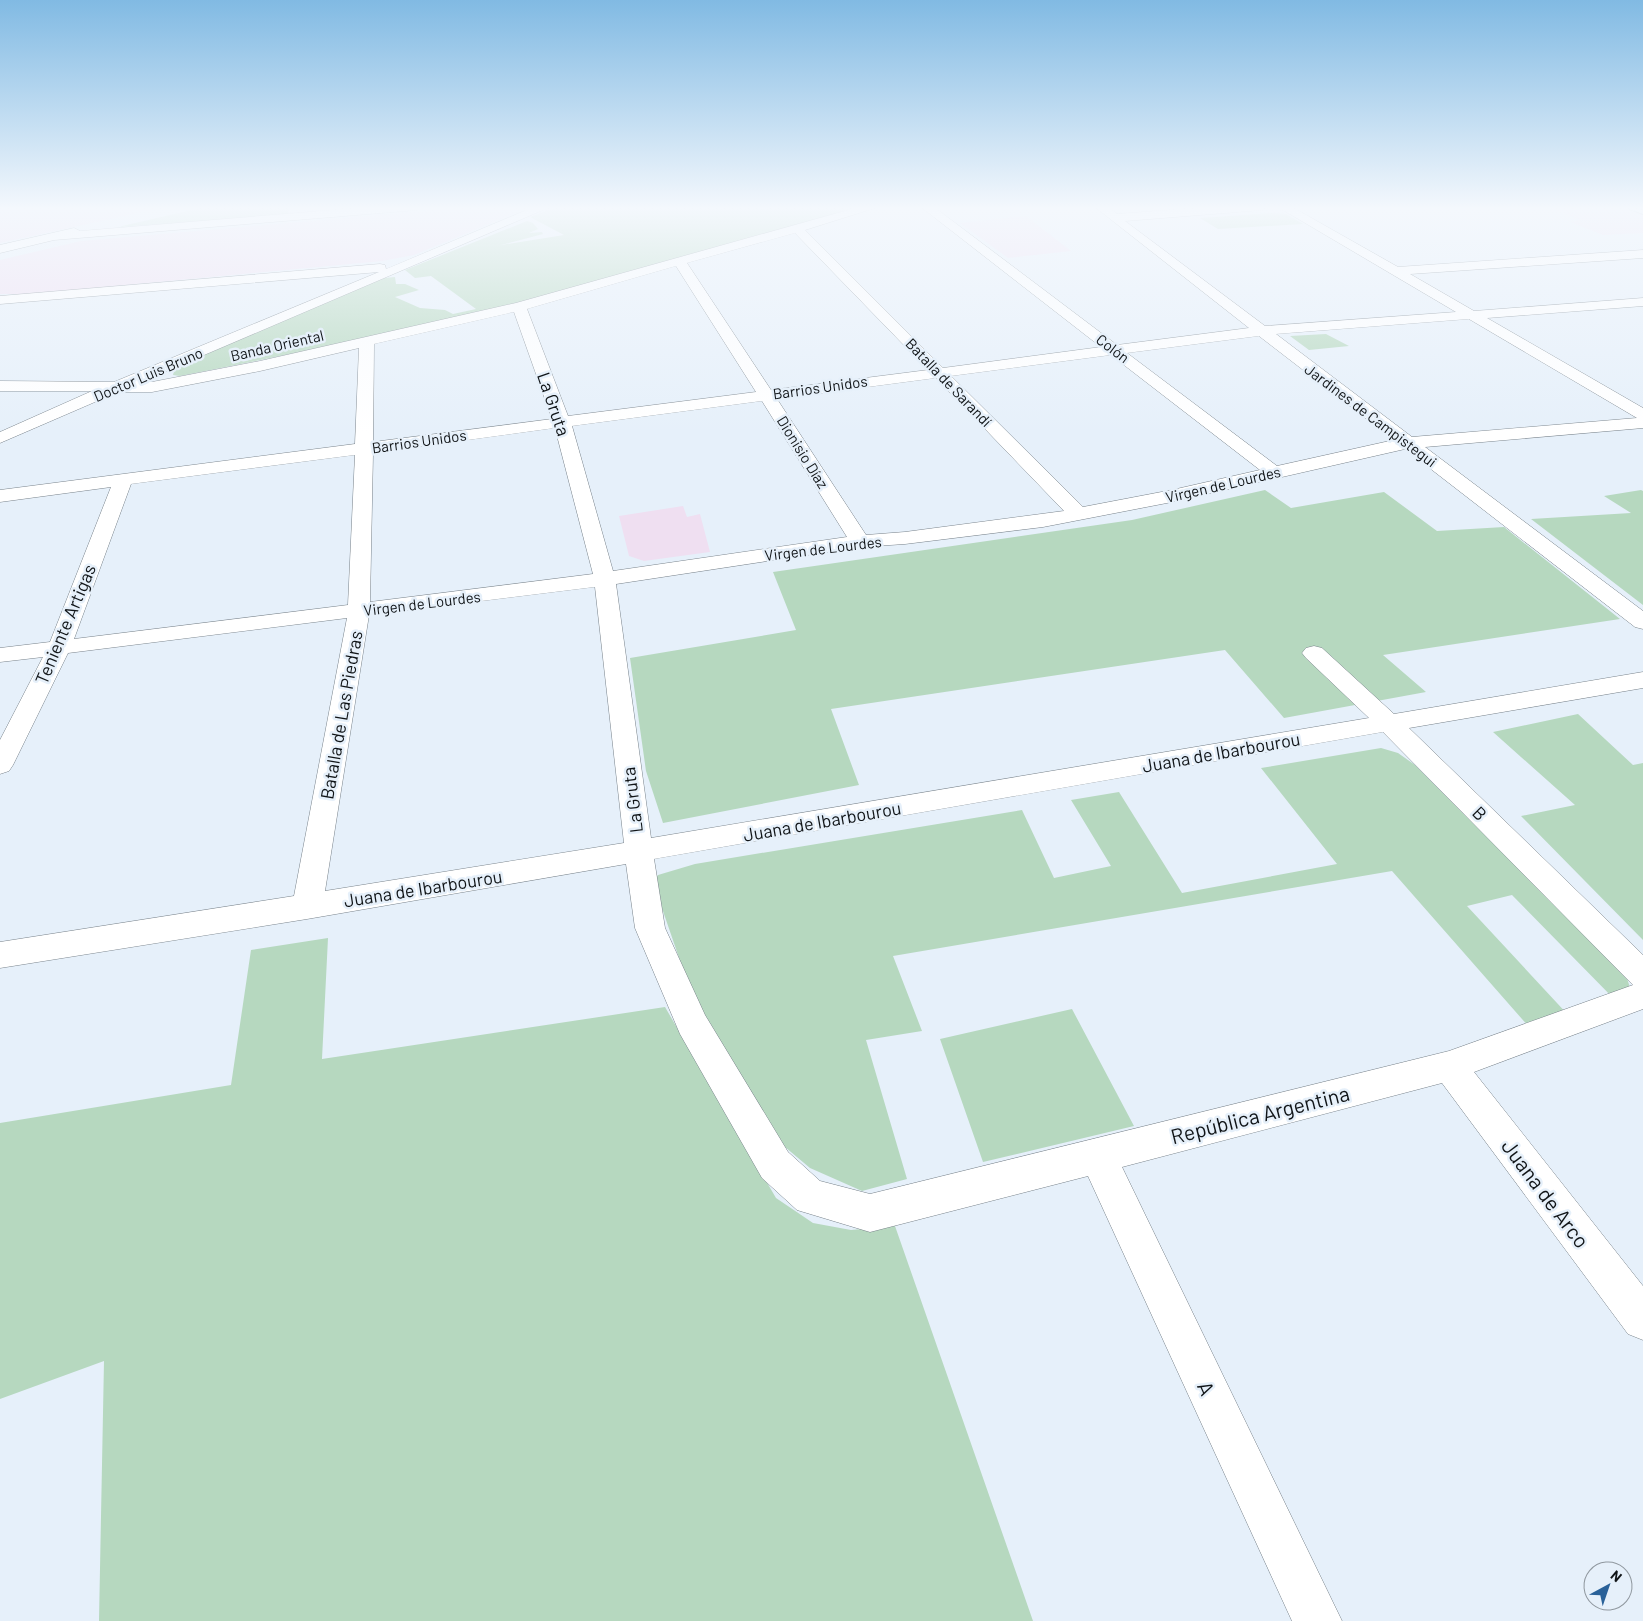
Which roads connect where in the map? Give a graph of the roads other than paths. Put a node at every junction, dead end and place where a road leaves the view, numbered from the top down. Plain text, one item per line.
1 (205, 283) edge
2 (365, 283) edge
3 (606, 283) edge
4 (694, 283) edge
5 (851, 283) edge
6 (1025, 283) edge
7 (1198, 283) edge
8 (1416, 283) edge
9 (18, 299) junction
10 (0, 300) edge
11 (1643, 302) edge
12 (519, 307) junction
13 (1470, 314) junction
14 (0, 316) edge
15 (1260, 331) junction
16 (367, 341) junction
17 (1115, 350) junction
18 (940, 372) junction
19 (120, 385) junction
20 (0, 386) edge
21 (152, 387) junction
22 (767, 395) junction
23 (1643, 415) edge
24 (562, 422) junction
25 (1643, 423) edge
26 (0, 438) edge
27 (1407, 443) junction
28 (364, 448) junction
29 (0, 453) edge
30 (1274, 472) junction
31 (123, 480) junction
32 (0, 496) edge
33 (1078, 514) junction
34 (860, 542) junction
35 (605, 579) junction
36 (359, 610) junction
37 (1643, 622) edge
38 (59, 648) junction
39 (1314, 653) dead end
40 (0, 655) edge
41 (1643, 680) edge
42 (1390, 723) junction
43 (0, 765) edge
44 (639, 852) junction
45 (307, 907) junction
46 (0, 955) edge
47 (1643, 975) edge
48 (1643, 995) edge
49 (1449, 1066) junction
50 (1097, 1155) junction
51 (870, 1213) joint
52 (1643, 1320) edge
53 (1317, 1621) edge

1 - 9 street
2 - 19 street, Doctor Luis Bruno
3 - 12 street, Banda Oriental
4 - 22 street, Dionisio Díaz
5 - 18 street, Batalla de Sarandí
6 - 17 street, Colón
7 - 15 street, Jardines de Campistegui
8 - 13 street
9 - 10 street
9 - 14 street
11 - 13 street, Barrios Unidos
12 - 16 street, Banda Oriental
12 - 24 street, La Gruta
13 - 15 street, Barrios Unidos
13 - 23 street
15 - 17 street, Barrios Unidos
15 - 27 street, Jardines de Campistegui
16 - 21 street, Banda Oriental
16 - 28 street, Batalla de Las Piedras
17 - 18 street, Barrios Unidos
17 - 30 street, Colón
18 - 22 street, Barrios Unidos
18 - 33 street, Batalla de Sarandí
19 - 20 street, Banda Oriental
19 - 21 street, Banda Oriental
19 - 26 street, Doctor Luis Bruno
21 - 29 street, Doctor Luis Bruno
22 - 24 street, Barrios Unidos
22 - 34 street, Dionisio Díaz
24 - 28 street, Barrios Unidos
24 - 35 street, La Gruta
25 - 27 street, Virgen de Lourdes
27 - 30 street, Virgen de Lourdes
27 - 37 street, Jardines de Campistegui
28 - 31 street, Barrios Unidos
28 - 36 street, Batalla de Las Piedras
30 - 33 street, Virgen de Lourdes
31 - 32 street, Barrios Unidos
31 - 38 street, Teniente Artigas
33 - 34 street, Virgen de Lourdes
34 - 35 street, Virgen de Lourdes
35 - 36 street, Virgen de Lourdes
35 - 44 street, La Gruta
36 - 38 street, Virgen de Lourdes
36 - 45 street, Batalla de Las Piedras
38 - 40 street, Virgen de Lourdes
38 - 43 street, Teniente Artigas
39 - 42 street, B
41 - 42 street, Juana de Ibarbourou
42 - 44 street, Juana de Ibarbourou
42 - 47 street, B
44 - 45 street, Juana de Ibarbourou
44 - 51 street, La Gruta
45 - 46 street, Juana de Ibarbourou
48 - 49 street, República Argentina
49 - 50 street, República Argentina
49 - 52 street, Juana de Arco
50 - 51 street, República Argentina
50 - 53 street, A

